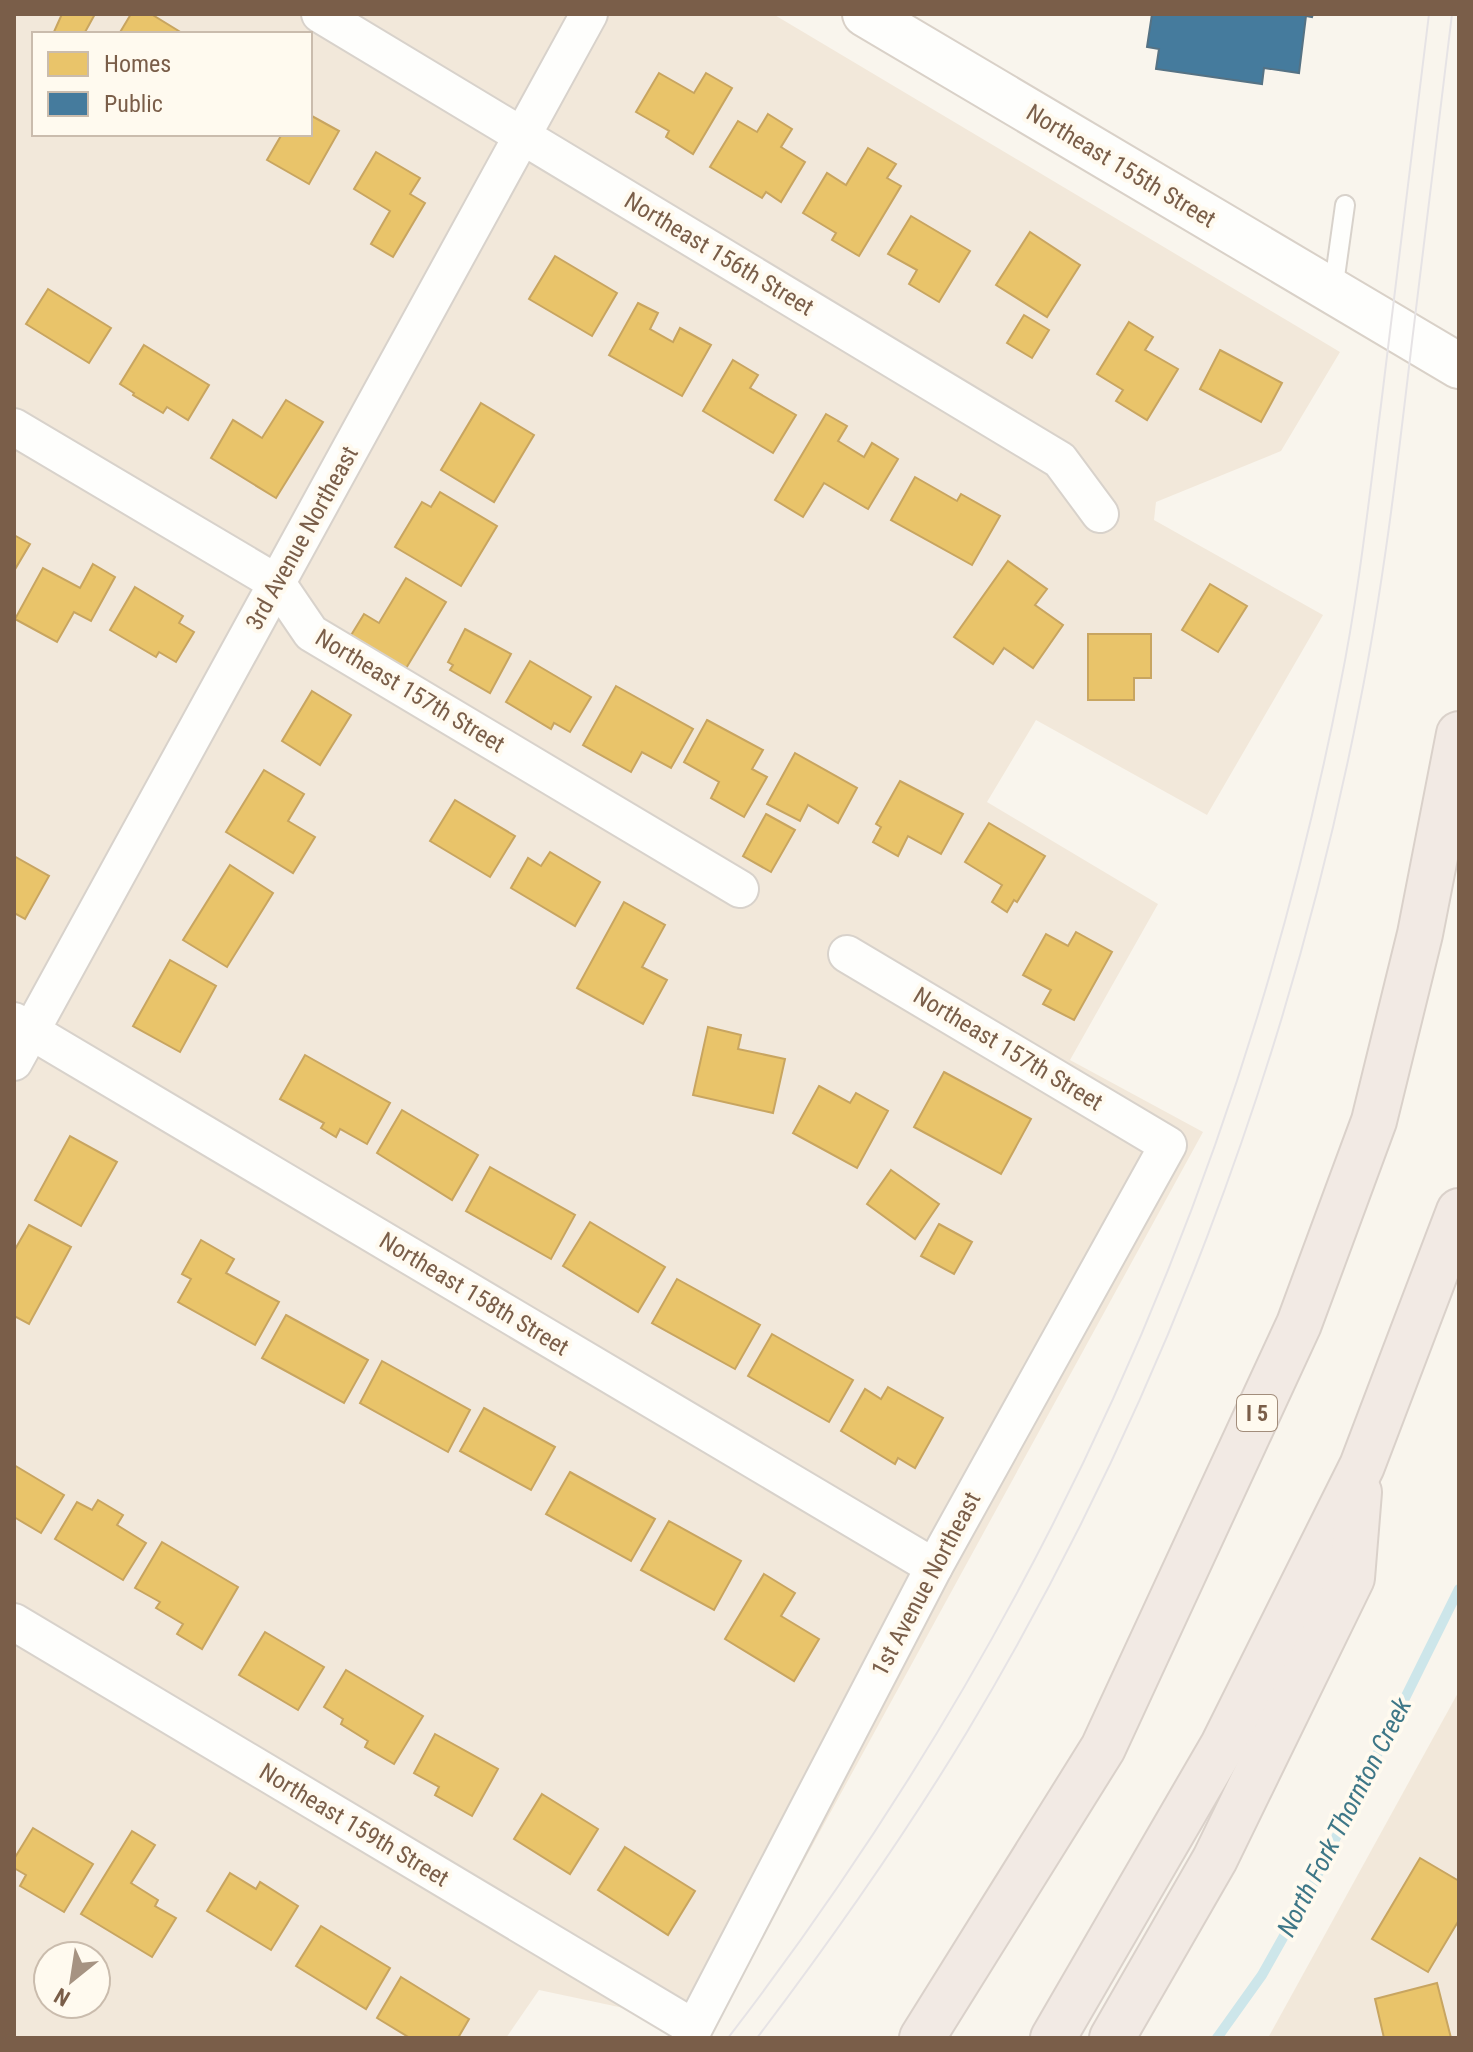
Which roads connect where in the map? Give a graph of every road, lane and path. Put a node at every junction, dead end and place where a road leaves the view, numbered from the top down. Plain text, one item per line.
1 (320, 14) edge
2 (589, 14) edge
3 (865, 14) edge
4 (522, 135) junction
5 (1345, 205) dead end
6 (1333, 291) junction
7 (1459, 366) edge
8 (14, 427) edge
9 (1100, 514) dead end
10 (277, 583) junction
11 (1459, 734) edge
12 (740, 889) dead end
13 (847, 954) dead end
14 (20, 1038) edge
15 (1168, 1145) joint
16 (1459, 1211) edge
17 (1362, 1466) junction
18 (934, 1567) junction
19 (14, 1622) edge
20 (694, 2028) joint
21 (922, 2038) edge
22 (1053, 2038) edge
23 (1112, 2038) edge

1 - 4 street, Northeast 156th Street
2 - 4 street, 3rd Avenue Northeast
3 - 6 street, Northeast 155th Street
4 - 9 street, Northeast 156th Street
4 - 10 street, 3rd Avenue Northeast
5 - 6 lane
6 - 7 street, Northeast 155th Street
8 - 10 street, Northeast 157th Street
10 - 12 street, Northeast 157th Street
10 - 14 street, 3rd Avenue Northeast
11 - 21 highway, I 5
13 - 15 street, Northeast 157th Street
14 - 18 street, Northeast 158th Street
15 - 18 street, 1st Avenue Northeast
16 - 17 highway
17 - 22 highway
17 - 23 highway
18 - 20 street, 1st Avenue Northeast
19 - 20 street, Northeast 159th Street

